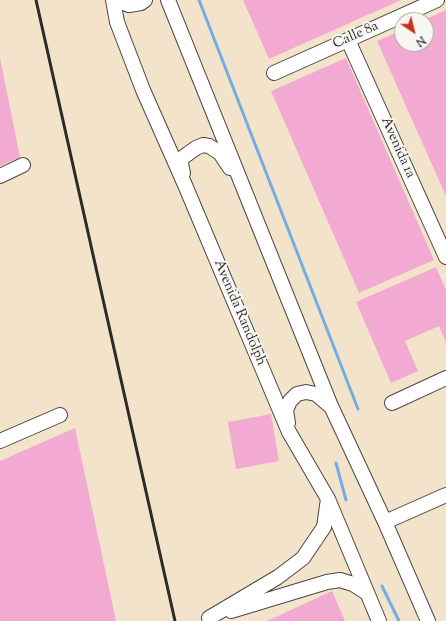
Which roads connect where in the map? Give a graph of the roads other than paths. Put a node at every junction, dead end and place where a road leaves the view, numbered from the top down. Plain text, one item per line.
1 (113, 0) edge
2 (117, 0) edge
3 (145, 0) edge
4 (168, 0) edge
5 (437, 0) edge
6 (348, 40) junction
7 (274, 72) dead end
8 (22, 165) dead end
9 (0, 176) edge
10 (185, 185) junction
11 (244, 190) junction
12 (445, 252) edge
13 (446, 378) edge
14 (392, 402) dead end
15 (331, 406) junction
16 (60, 415) dead end
17 (289, 432) junction
18 (0, 441) edge
19 (446, 495) edge
20 (328, 499) junction
21 (385, 522) junction
22 (367, 593) junction
23 (204, 619) edge
24 (379, 621) edge
25 (428, 621) edge

1 - 10 street, Avenida Randolph
2 - 3 street
4 - 11 street
5 - 6 street, Calle 8a
6 - 7 street, Calle 8a
6 - 12 street, Avenida 1a
8 - 9 street
10 - 11 street
10 - 17 street, Avenida Randolph
11 - 15 street
13 - 14 street
15 - 17 street
15 - 21 street
16 - 18 street
17 - 20 street, Avenida Randolph
19 - 21 street
20 - 22 street, Avenida Randolph
20 - 23 street
21 - 25 street
22 - 23 street
22 - 24 street, Avenida Randolph

